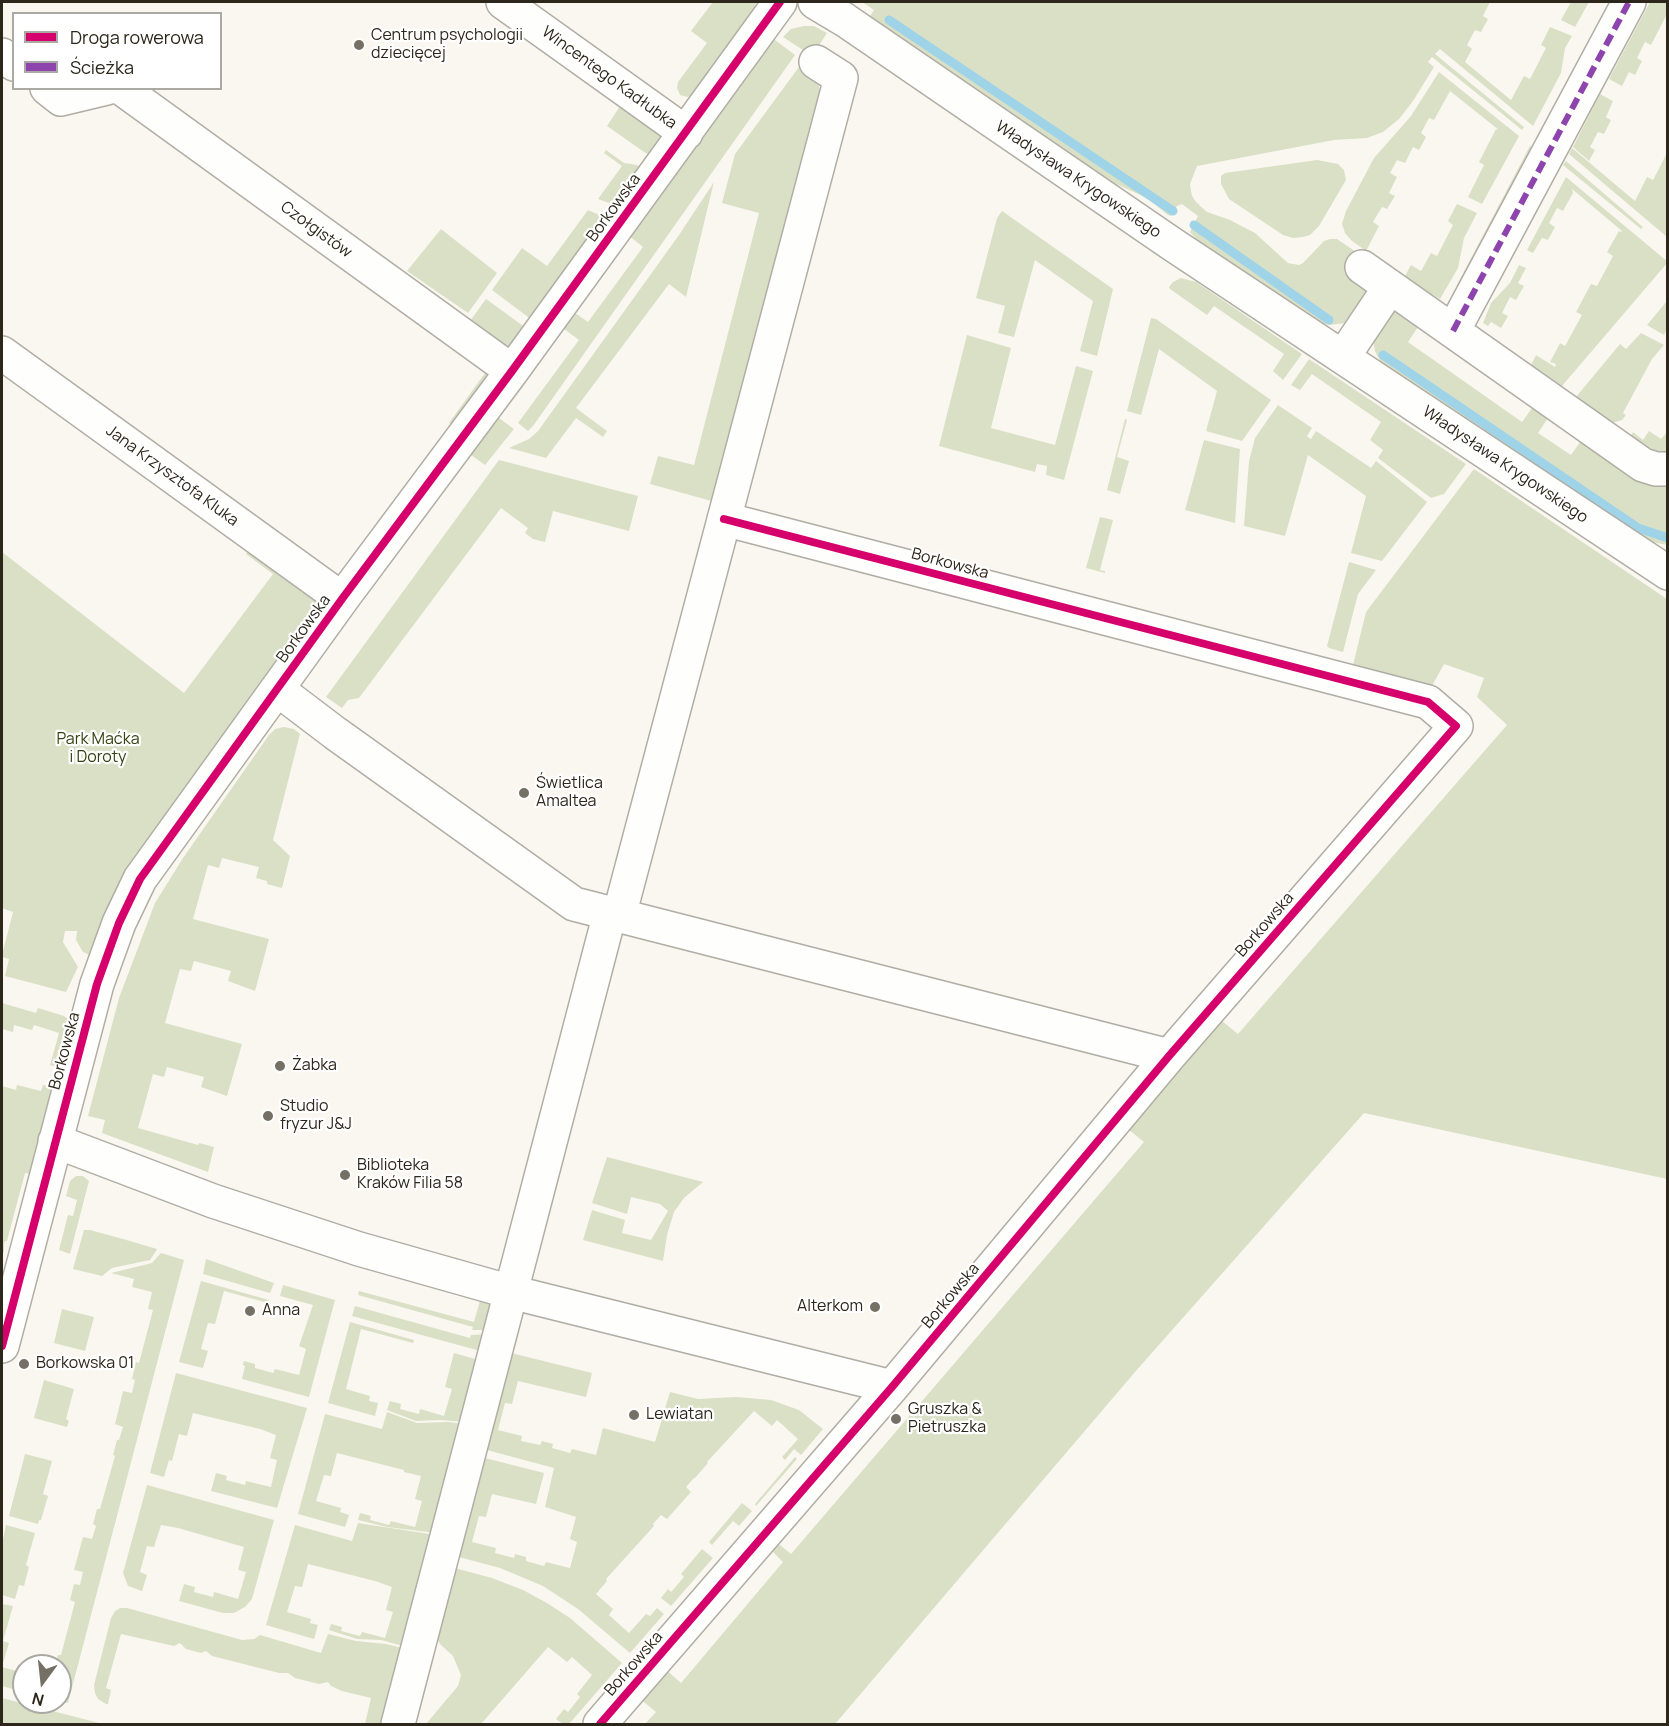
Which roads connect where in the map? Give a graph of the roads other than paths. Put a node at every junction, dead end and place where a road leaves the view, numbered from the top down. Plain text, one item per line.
1 (503, 2) edge
2 (780, 2) edge
3 (815, 2) edge
4 (1629, 2) edge
5 (816, 62) dead end
6 (50, 90) edge
7 (99, 90) edge
8 (124, 90) edge
9 (686, 133) junction
10 (1362, 267) dead end
11 (1390, 287) junction
12 (1453, 331) junction
13 (2, 353) edge
14 (1343, 357) junction
15 (512, 370) junction
16 (1668, 469) edge
17 (724, 519) junction
18 (1668, 573) edge
19 (342, 599) junction
20 (277, 689) junction
21 (614, 915) junction
22 (1169, 1056) junction
23 (55, 1141) junction
24 (10, 1280) edge
25 (511, 1292) junction
26 (2, 1346) edge
27 (892, 1387) junction
28 (398, 1725) edge
29 (600, 1725) edge

1 - 9 street, Wincentego Kadłubka
2 - 9 street, Borkowska
3 - 14 street, Władysława Krygowskiego
4 - 12 street
5 - 17 street
6 - 7 street
8 - 15 street, Czołgistów
9 - 15 street, Borkowska
10 - 11 street
11 - 12 street
11 - 14 street
12 - 16 street
13 - 19 street, Jana Krzysztofa Kluka
14 - 18 street, Władysława Krygowskiego
15 - 19 street, Borkowska
17 - 21 street
17 - 22 street, Borkowska
19 - 20 street, Borkowska
20 - 21 street
20 - 23 street, Borkowska
21 - 22 street
21 - 25 street
22 - 27 street, Borkowska
23 - 24 street, Borkowska
23 - 25 street
24 - 26 street, Borkowska
25 - 27 street
25 - 28 street
27 - 29 street, Borkowska

